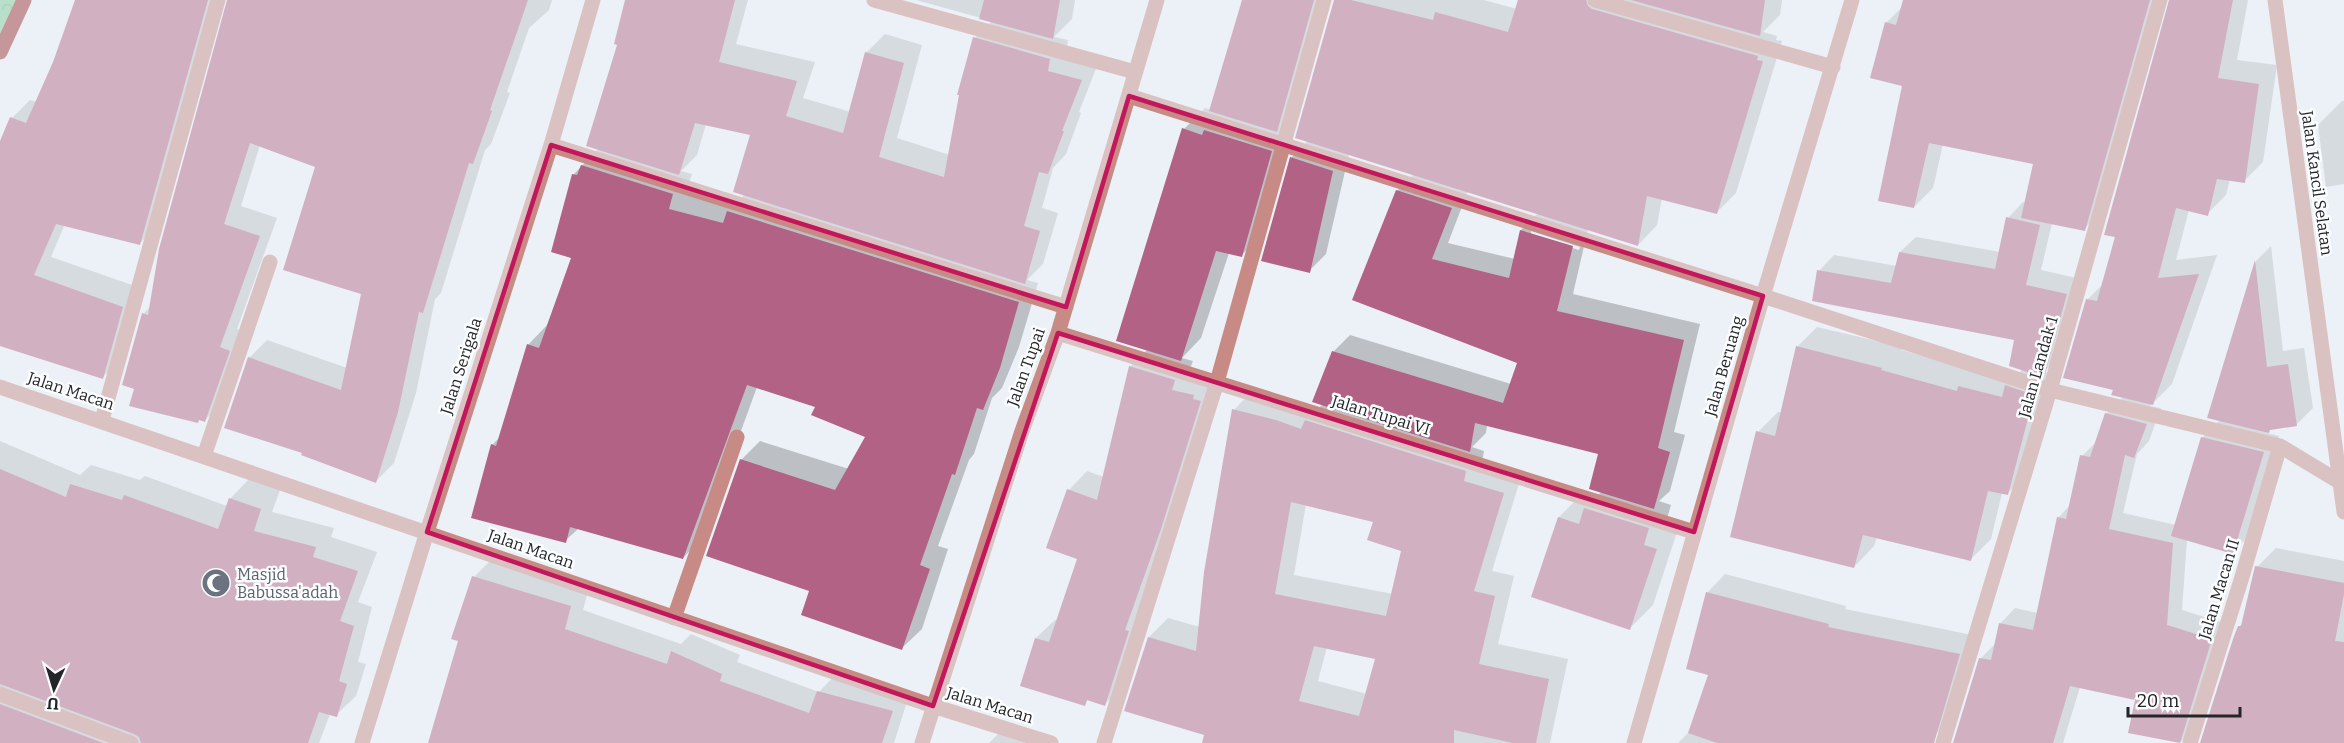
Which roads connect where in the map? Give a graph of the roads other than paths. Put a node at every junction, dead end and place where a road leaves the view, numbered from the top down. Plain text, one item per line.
1 (24, 0) edge
2 (218, 0) edge
3 (591, 0) edge
4 (874, 0) edge
5 (1156, 0) edge
6 (1324, 0) edge
7 (1595, 0) edge
8 (1852, 0) edge
9 (2160, 0) edge
10 (2275, 0) edge
11 (0, 52) edge
12 (1833, 67) junction
13 (1135, 72) junction
14 (1128, 96) junction
15 (550, 145) junction
16 (1285, 146) junction
17 (270, 262) dead end
18 (1764, 296) junction
19 (1066, 307) junction
20 (1058, 333) junction
21 (1216, 382) junction
22 (0, 387) edge
23 (2050, 390) junction
24 (102, 420) junction
25 (737, 437) dead end
26 (2280, 446) junction
27 (204, 456) junction
28 (2338, 481) junction
29 (2344, 513) edge
30 (427, 532) junction
31 (1694, 532) junction
32 (674, 618) junction
33 (0, 694) edge
34 (933, 706) junction
35 (131, 743) edge
36 (362, 743) edge
37 (922, 743) edge
38 (1051, 743) edge
39 (1104, 743) edge
40 (1634, 743) edge
41 (1943, 743) edge
42 (2190, 743) edge

1 - 11 main road
2 - 24 street
3 - 15 street, Jalan Serigala
4 - 13 street
5 - 13 street, Jalan Tupai
6 - 16 street
7 - 12 street
8 - 12 street, Jalan Beruang
9 - 23 street, Jalan Landak 1
10 - 28 street, Jalan Kancil Selatan
12 - 18 street, Jalan Beruang
13 - 14 street, Jalan Tupai
14 - 16 street
14 - 19 street, Jalan Tupai
15 - 19 street
15 - 30 street, Jalan Serigala
16 - 18 street
16 - 21 street
17 - 27 street
18 - 23 street
18 - 31 street, Jalan Beruang
19 - 20 street, Jalan Tupai
20 - 21 street, Jalan Tupai VI
20 - 34 street, Jalan Tupai
21 - 31 street, Jalan Tupai VI
21 - 39 street
22 - 24 street, Jalan Macan
23 - 26 street
23 - 41 street, Jalan Landak 1
24 - 27 street, Jalan Macan
25 - 32 street
26 - 28 street
26 - 42 street, Jalan Macan II
27 - 30 street, Jalan Macan
28 - 29 street, Jalan Kancil Selatan
30 - 32 street, Jalan Macan
30 - 36 street, Jalan Serigala
31 - 40 street, Jalan Beruang
32 - 34 street, Jalan Macan
33 - 35 street
34 - 37 street, Jalan Tupai
34 - 38 street, Jalan Macan

